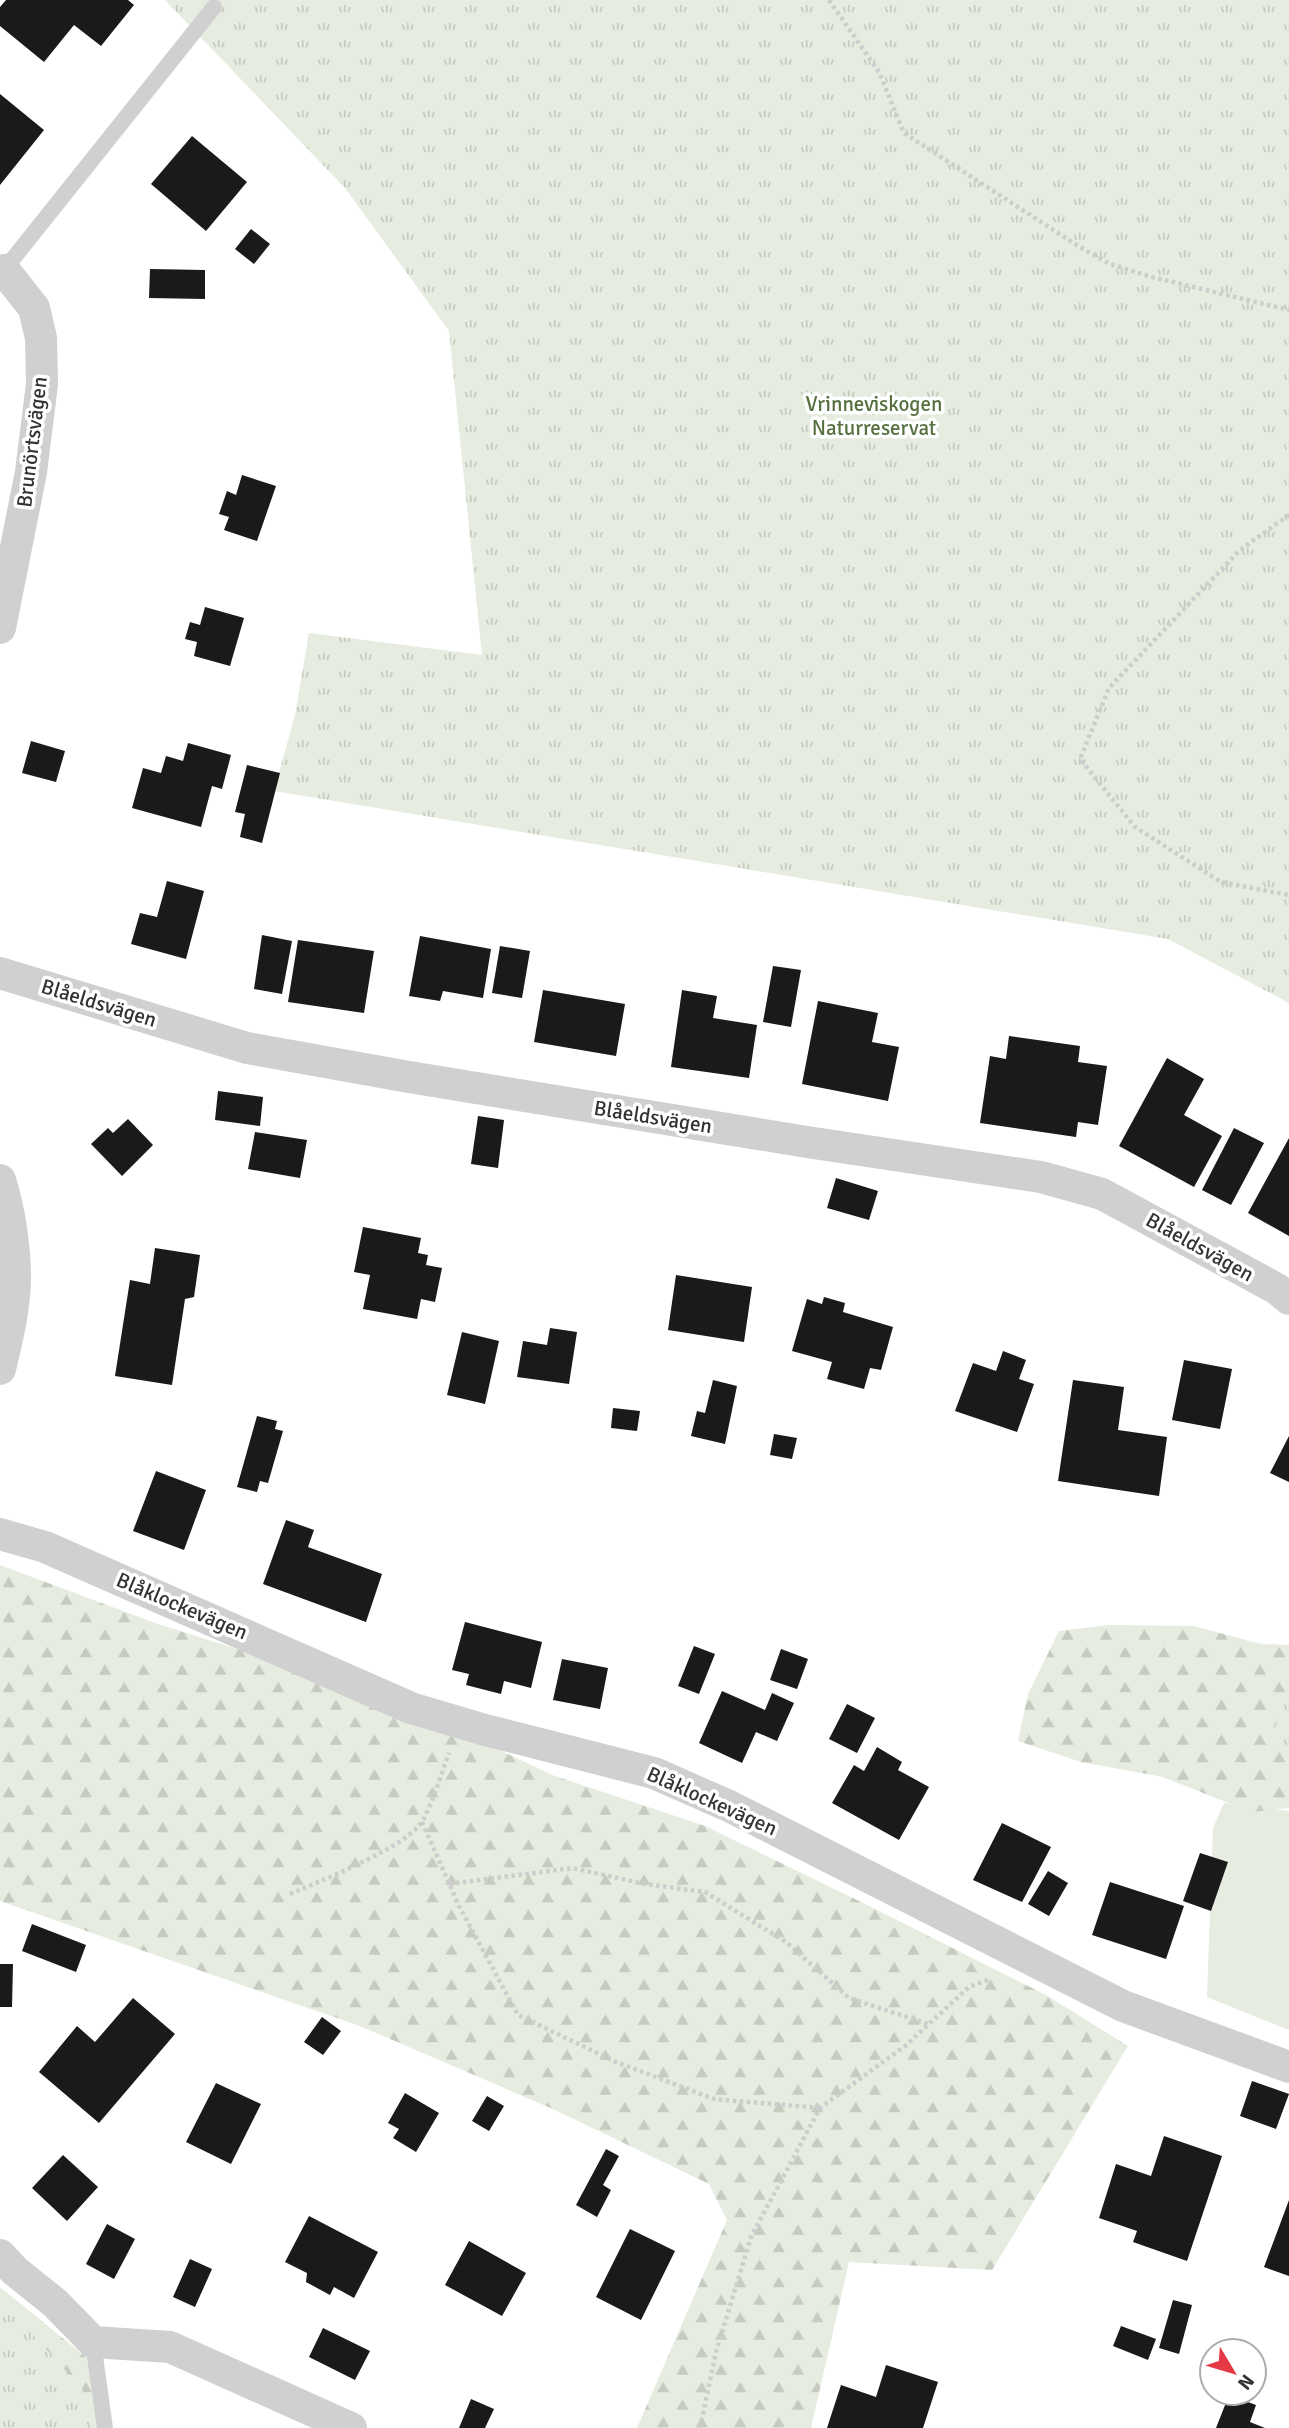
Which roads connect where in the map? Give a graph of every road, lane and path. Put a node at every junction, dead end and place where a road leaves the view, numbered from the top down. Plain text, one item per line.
1 (829, 0) edge
2 (214, 7) dead end
3 (2, 269) edge
4 (1289, 310) edge
5 (1289, 515) edge
6 (0, 628) edge
7 (1289, 895) edge
8 (0, 973) edge
9 (0, 1180) edge
10 (1289, 1299) edge
11 (0, 1369) edge
12 (0, 1534) edge
13 (461, 1723) junction
14 (422, 1822) junction
15 (449, 1884) junction
16 (290, 1894) dead end
17 (1037, 1962) junction
18 (928, 2024) junction
19 (1289, 2067) edge
20 (820, 2109) junction
21 (0, 2255) edge
22 (93, 2342) junction
23 (105, 2428) edge
24 (351, 2428) edge
25 (700, 2428) edge

1 - 4 path
2 - 3 lane
3 - 6 street, Brunörtsvägen
5 - 7 path
8 - 10 street, Blåeldsvägen
9 - 11 street
12 - 13 street, Blåklockevägen
13 - 14 path
13 - 17 street, Blåklockevägen
14 - 15 path
14 - 16 path
15 - 18 path
15 - 20 path
17 - 18 path
17 - 19 street, Blåklockevägen
18 - 20 path
20 - 25 path
21 - 22 street
22 - 23 lane
22 - 24 street

